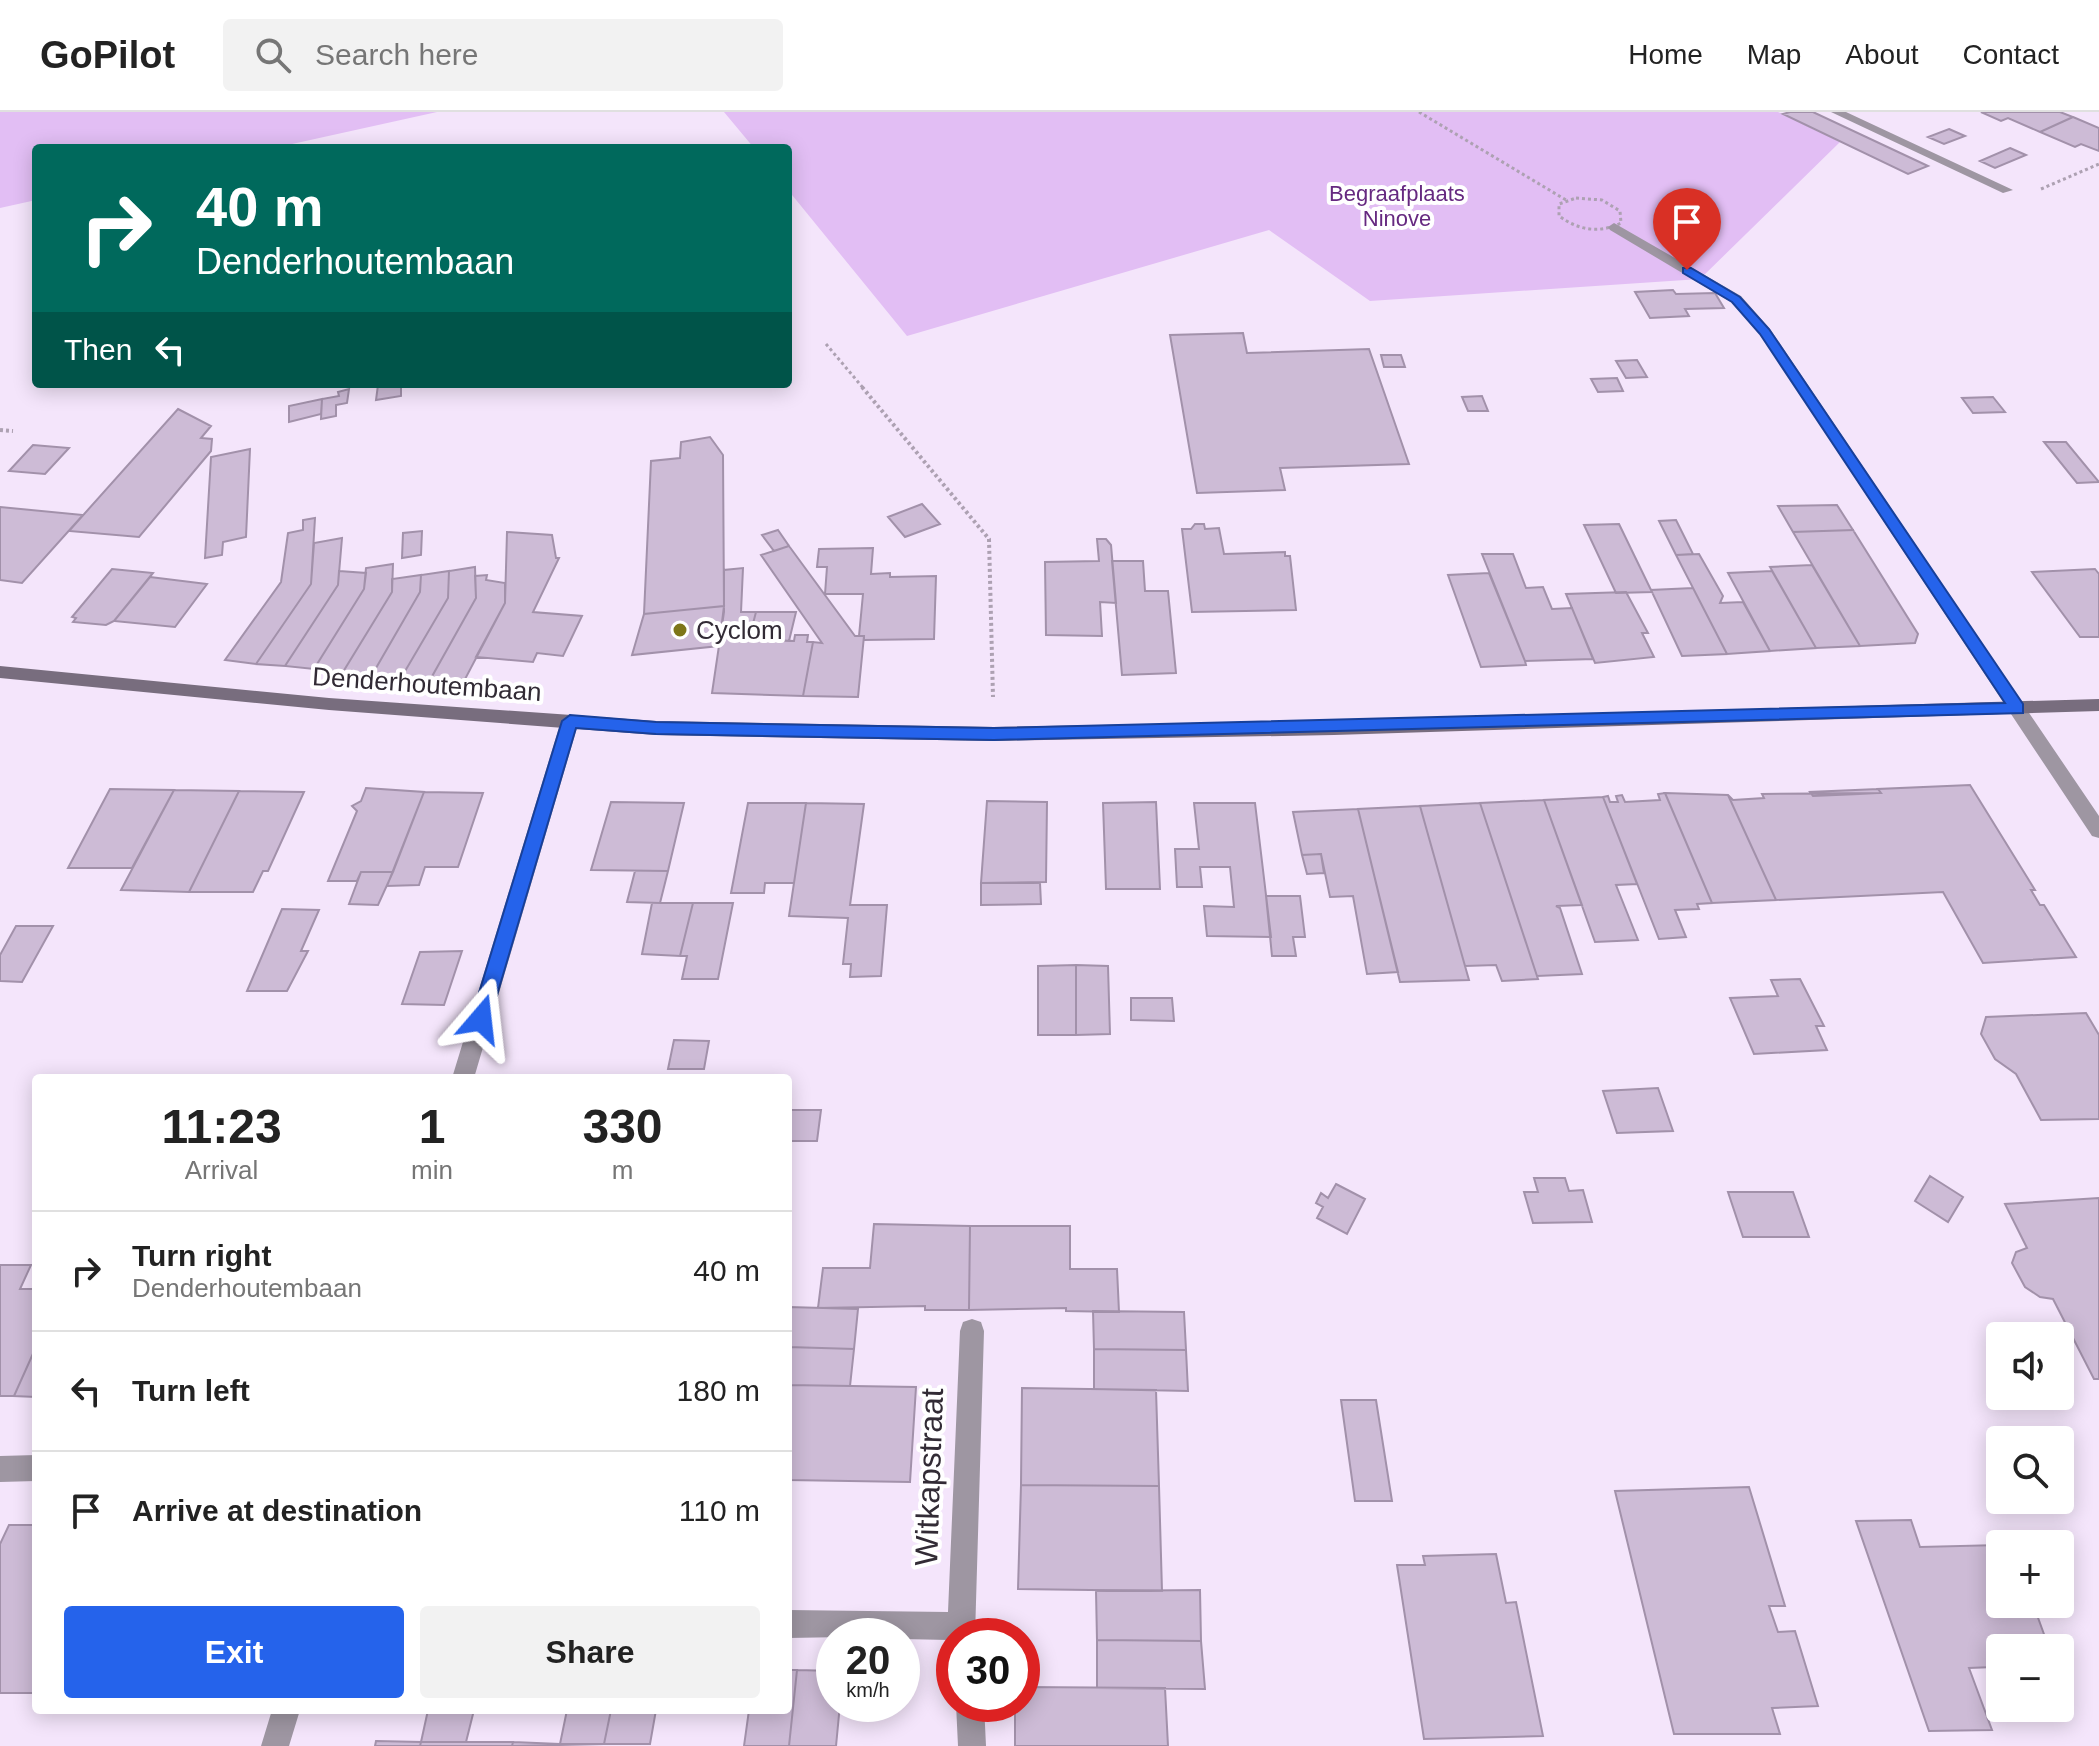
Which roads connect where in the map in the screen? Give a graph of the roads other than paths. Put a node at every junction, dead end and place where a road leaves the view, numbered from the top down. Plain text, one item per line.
1 (1837, 112) edge
2 (2007, 190) road end
3 (1614, 227) dead end
4 (0, 672) edge
5 (2099, 705) edge
6 (2017, 709) junction
7 (570, 721) junction
8 (2099, 831) edge
9 (464, 1074) edge
10 (972, 1331) dead end
11 (32, 1468) edge
12 (0, 1469) edge
13 (961, 1618) edge
14 (792, 1624) edge
15 (936, 1630) edge
16 (285, 1714) edge
17 (971, 1722) edge
18 (275, 1746) edge
19 (972, 1746) edge

1 - 2 street
3 - 6 street
4 - 7 street, Denderhoutembaan
5 - 6 street, Denderhoutembaan
6 - 7 street, Denderhoutembaan
6 - 8 street
7 - 9 street
10 - 13 street, Witkapstraat
11 - 12 street
14 - 15 street, Witkapstraat
16 - 18 street
17 - 19 street

